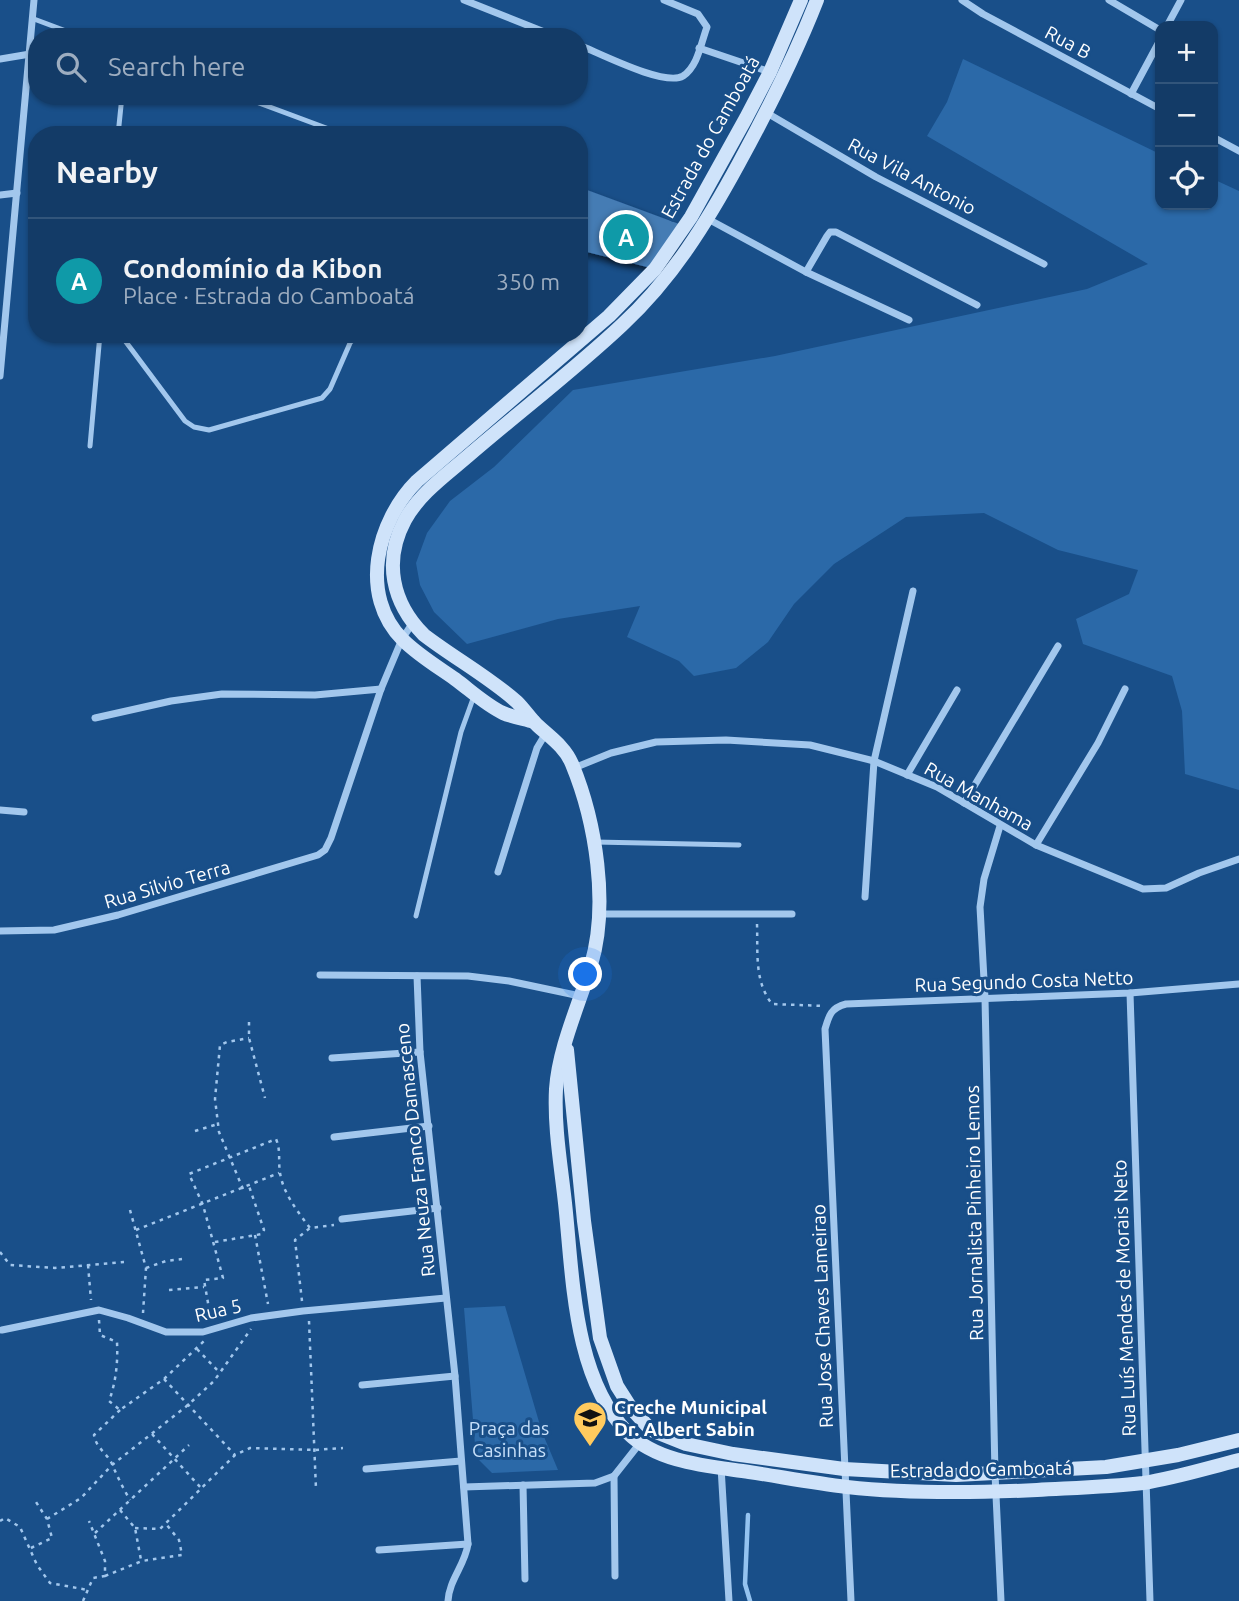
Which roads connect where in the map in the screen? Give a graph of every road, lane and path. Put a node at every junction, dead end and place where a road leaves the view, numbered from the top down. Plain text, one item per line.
1 (34, 0) edge
2 (464, 0) edge
3 (664, 0) edge
4 (801, 0) edge
5 (817, 0) edge
6 (962, 0) edge
7 (1109, 0) edge
8 (1181, 0) edge
9 (34, 19) junction
10 (1170, 21) edge
11 (1155, 27) edge
12 (33, 28) edge
13 (58, 28) edge
14 (534, 28) edge
15 (699, 48) junction
16 (588, 49) edge
17 (1155, 49) edge
18 (28, 54) edge
19 (0, 58) edge
20 (769, 72) junction
21 (28, 75) edge
22 (784, 77) junction
23 (1131, 94) junction
24 (121, 105) edge
25 (264, 105) edge
26 (1155, 106) edge
27 (767, 113) junction
28 (119, 126) edge
29 (321, 126) edge
30 (1218, 140) edge
31 (1239, 151) edge
32 (17, 193) junction
33 (0, 195) edge
34 (708, 219) junction
35 (1044, 264) dead end
36 (10, 272) junction
37 (806, 272) junction
38 (0, 274) edge
39 (977, 305) dead end
40 (909, 320) dead end
41 (588, 336) edge
42 (99, 343) edge
43 (127, 343) edge
44 (351, 343) edge
45 (581, 343) edge
46 (0, 376) edge
47 (531, 392) junction
48 (90, 446) dead end
49 (913, 591) dead end
50 (412, 624) junction
51 (402, 639) junction
52 (1058, 646) dead end
53 (1125, 689) dead end
54 (381, 690) junction
55 (957, 690) dead end
56 (475, 694) junction
57 (96, 718) dead end
58 (534, 722) junction
59 (546, 732) junction
60 (874, 761) junction
61 (573, 769) junction
62 (907, 775) junction
63 (964, 803) junction
64 (0, 810) edge
65 (24, 812) dead end
66 (1000, 826) junction
67 (592, 842) junction
68 (739, 845) dead end
69 (1036, 845) junction
70 (1239, 859) edge
71 (498, 872) dead end
72 (864, 897) dead end
73 (757, 913) junction
74 (600, 914) junction
75 (792, 914) dead end
76 (416, 916) dead end
77 (0, 931) edge
78 (320, 975) dead end
79 (417, 976) junction
80 (1239, 984) edge
81 (1130, 993) junction
82 (580, 996) junction
83 (985, 998) junction
84 (835, 1007) junction
85 (249, 1022) dead end
86 (249, 1038) junction
87 (566, 1045) junction
88 (420, 1052) junction
89 (332, 1058) dead end
90 (265, 1098) dead end
91 (218, 1124) junction
92 (429, 1126) junction
93 (195, 1131) dead end
94 (334, 1137) dead end
95 (228, 1157) junction
96 (280, 1173) junction
97 (249, 1186) junction
98 (243, 1189) junction
99 (203, 1205) junction
100 (438, 1208) junction
101 (130, 1210) dead end
102 (342, 1219) joint
103 (310, 1228) junction
104 (136, 1230) junction
105 (256, 1235) junction
106 (213, 1242) junction
107 (0, 1252) edge
108 (183, 1259) dead end
109 (124, 1262) dead end
110 (88, 1265) junction
111 (146, 1268) junction
112 (592, 1280) junction
113 (574, 1282) junction
114 (205, 1287) junction
115 (169, 1290) dead end
116 (446, 1298) junction
117 (95, 1311) junction
118 (306, 1311) junction
119 (270, 1316) junction
120 (259, 1317) junction
121 (141, 1323) junction
122 (212, 1329) junction
123 (2, 1330) dead end
124 (197, 1349) junction
125 (220, 1373) junction
126 (454, 1376) junction
127 (164, 1379) junction
128 (362, 1385) dead end
129 (188, 1405) junction
130 (120, 1410) junction
131 (152, 1434) junction
132 (1239, 1440) edge
133 (640, 1443) junction
134 (189, 1445) dead end
135 (343, 1448) dead end
136 (315, 1450) junction
137 (235, 1455) junction
138 (173, 1459) junction
139 (1239, 1460) edge
140 (461, 1461) junction
141 (1145, 1461) junction
142 (112, 1465) junction
143 (721, 1467) junction
144 (366, 1469) dead end
145 (844, 1469) junction
146 (995, 1474) junction
147 (614, 1476) junction
148 (1147, 1482) junction
149 (523, 1485) junction
150 (464, 1487) junction
151 (846, 1487) junction
152 (202, 1489) junction
153 (316, 1489) dead end
154 (997, 1492) junction
155 (130, 1500) junction
156 (36, 1502) dead end
157 (120, 1510) junction
158 (47, 1519) junction
159 (0, 1521) edge
160 (89, 1521) dead end
161 (166, 1524) junction
162 (135, 1528) junction
163 (95, 1533) junction
164 (468, 1544) junction
165 (31, 1549) junction
166 (379, 1550) dead end
167 (142, 1561) junction
168 (105, 1576) junction
169 (615, 1576) dead end
170 (525, 1579) dead end
171 (88, 1590) junction
172 (83, 1601) edge
173 (449, 1601) edge
174 (729, 1601) edge
175 (851, 1601) edge
176 (1001, 1601) edge
177 (1150, 1601) edge

1 - 9 street
2 - 14 street
3 - 15 street
4 - 20 main road, Estrada do Camboatá
5 - 22 main road, Estrada do Camboatá
6 - 23 street, Rua B
7 - 11 street
8 - 10 street
9 - 12 street
9 - 13 lane
15 - 16 street
15 - 20 street
17 - 23 street
18 - 19 street
20 - 22 street
20 - 41 main road, Estrada do Camboatá
21 - 32 street
22 - 27 main road, Estrada do Camboatá
23 - 26 street, Rua B
24 - 28 lane
25 - 29 lane
27 - 34 main road, Estrada do Camboatá
27 - 35 street, Rua Vila Antonio
30 - 31 street
32 - 33 street
32 - 36 street
34 - 37 street
34 - 47 main road, Estrada do Camboatá
36 - 38 street
36 - 46 street
37 - 39 street
37 - 40 street
42 - 48 lane
43 - 44 lane
45 - 47 main road, Estrada do Camboatá
47 - 50 main road, Estrada do Camboatá
47 - 51 main road, Estrada do Camboatá
49 - 60 street
50 - 51 street
50 - 58 main road, Estrada do Camboatá
51 - 54 street
51 - 56 main road, Estrada do Camboatá
52 - 63 street
53 - 69 street
54 - 57 street
54 - 77 street, Rua Silvio Terra
55 - 62 street
56 - 58 main road, Estrada do Camboatá
56 - 76 lane
58 - 59 main road, Estrada do Camboatá
59 - 61 main road, Estrada do Camboatá
59 - 71 street
60 - 61 street, Rua Manhama
60 - 62 street, Rua Manhama
60 - 72 street
61 - 67 main road, Estrada do Camboatá
62 - 63 street, Rua Manhama
63 - 66 street, Rua Manhama
64 - 65 street
66 - 69 street, Rua Manhama
66 - 83 street, Rua Jornalista Pinheiro Lemos
67 - 68 lane
67 - 74 main road, Estrada do Camboatá
69 - 70 street, Rua Manhama
73 - 74 street
73 - 75 street
73 - 84 path
74 - 82 main road, Estrada do Camboatá
78 - 79 street
79 - 82 street
79 - 88 street, Rua Neuza Franco Damasceno
80 - 81 street, Rua Segundo Costa Netto
81 - 83 street, Rua Segundo Costa Netto
81 - 141 street, Rua Luís Mendes de Morais Neto
82 - 87 main road, Estrada do Camboatá
83 - 84 street, Rua Segundo Costa Netto
83 - 146 street, Rua Jornalista Pinheiro Lemos
84 - 145 street, Rua Jose Chaves Lameirao
85 - 86 path
86 - 90 path
86 - 91 path
87 - 112 main road, Estrada do Camboatá
87 - 113 main road, Estrada do Camboatá
88 - 89 street
88 - 92 street, Rua Neuza Franco Damasceno
91 - 93 path
91 - 95 path
92 - 94 street
92 - 100 street, Rua Neuza Franco Damasceno
95 - 96 path
95 - 98 path
95 - 99 path
96 - 97 path
96 - 103 path
97 - 98 path
97 - 105 path
98 - 99 path
99 - 104 path
99 - 106 path
100 - 102 street
100 - 116 street, Rua Neuza Franco Damasceno
101 - 104 path
102 - 103 path
103 - 118 path
104 - 111 path
105 - 106 path
105 - 119 path
106 - 114 path
107 - 110 path
108 - 111 path
109 - 110 path
110 - 117 path
111 - 121 path
112 - 113 main road
112 - 145 main road, Estrada do Camboatá
113 - 133 main road, Estrada do Camboatá
114 - 115 path
114 - 122 path
116 - 118 street, Rua 5
116 - 126 street, Rua Neuza Franco Damasceno
117 - 121 street, Rua 5
117 - 123 street, Rua 5
117 - 130 path
118 - 119 street, Rua 5
118 - 136 path
119 - 120 street, Rua 5
120 - 122 street, Rua 5
120 - 125 path
121 - 122 street, Rua 5
122 - 124 path
124 - 125 path
124 - 127 path
125 - 129 path
126 - 128 street
126 - 140 street, Rua Neuza Franco Damasceno
127 - 129 path
127 - 130 path
129 - 131 path
129 - 137 path
130 - 142 path
131 - 138 path
131 - 142 path
132 - 141 main road, Estrada do Camboatá
133 - 143 main road, Estrada do Camboatá
133 - 147 street
134 - 138 path
135 - 136 path
136 - 137 path
136 - 153 path
137 - 152 path
138 - 152 path
138 - 155 path
139 - 148 main road, Estrada do Camboatá
140 - 144 street
140 - 150 street, Rua Neuza Franco Damasceno
141 - 146 main road, Estrada do Camboatá
141 - 148 street, Rua Luís Mendes de Morais Neto
142 - 155 path
142 - 158 path
143 - 151 main road, Estrada do Camboatá
143 - 174 street
145 - 146 main road, Estrada do Camboatá
145 - 151 street, Rua Jose Chaves Lameirao
146 - 154 street, Rua Jornalista Pinheiro Lemos
147 - 149 street
147 - 169 street
148 - 154 main road, Estrada do Camboatá
148 - 177 street, Rua Luís Mendes de Morais Neto
149 - 150 street
149 - 170 street
150 - 164 street, Rua Neuza Franco Damasceno
151 - 154 main road, Estrada do Camboatá
151 - 175 street, Rua Jose Chaves Lameirao
152 - 161 path
154 - 176 street, Rua Jornalista Pinheiro Lemos
155 - 157 path
156 - 158 path
157 - 162 path
157 - 163 path
158 - 165 path
159 - 165 path
160 - 163 path
161 - 162 path
161 - 167 path
162 - 167 path
163 - 168 path
164 - 166 street
164 - 173 street
165 - 171 path
167 - 168 path
168 - 171 path
171 - 172 path

